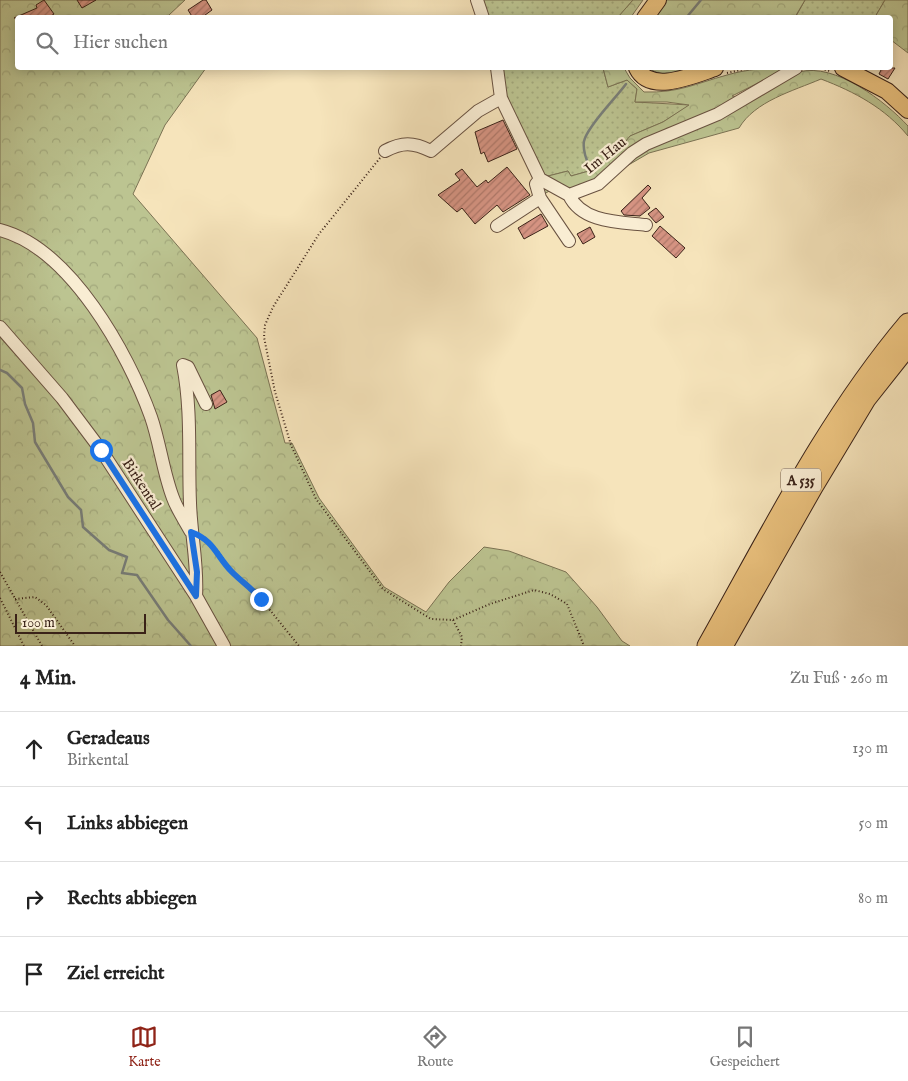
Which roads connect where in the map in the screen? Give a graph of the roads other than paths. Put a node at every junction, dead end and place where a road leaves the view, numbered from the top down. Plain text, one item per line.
1 (477, 0) edge
2 (658, 0) edge
3 (482, 15) edge
4 (647, 15) edge
5 (497, 70) edge
6 (639, 70) edge
7 (709, 70) edge
8 (793, 70) edge
9 (847, 70) edge
10 (501, 98) junction
11 (908, 110) edge
12 (385, 151) road end
13 (540, 179) junction
14 (569, 194) junction
15 (540, 198) junction
16 (646, 225) dead end
17 (497, 226) dead end
18 (0, 230) edge
19 (569, 241) dead end
20 (908, 323) edge
21 (0, 327) edge
22 (908, 346) edge
23 (206, 404) dead end
24 (191, 532) junction
25 (196, 596) junction
26 (224, 646) edge
27 (707, 646) edge
28 (723, 646) edge

1 - 3 lane
2 - 4 main road
5 - 10 lane
6 - 7 main road
8 - 14 lane, Im Hau
9 - 11 main road
10 - 12 lane
10 - 13 lane
13 - 14 lane
13 - 15 lane
14 - 16 lane
15 - 17 lane
15 - 19 lane
18 - 24 lane
20 - 27 highway, A 535
21 - 25 lane, Birkental
22 - 28 highway, A 535
23 - 24 lane
24 - 25 lane
25 - 26 lane, Birkental

